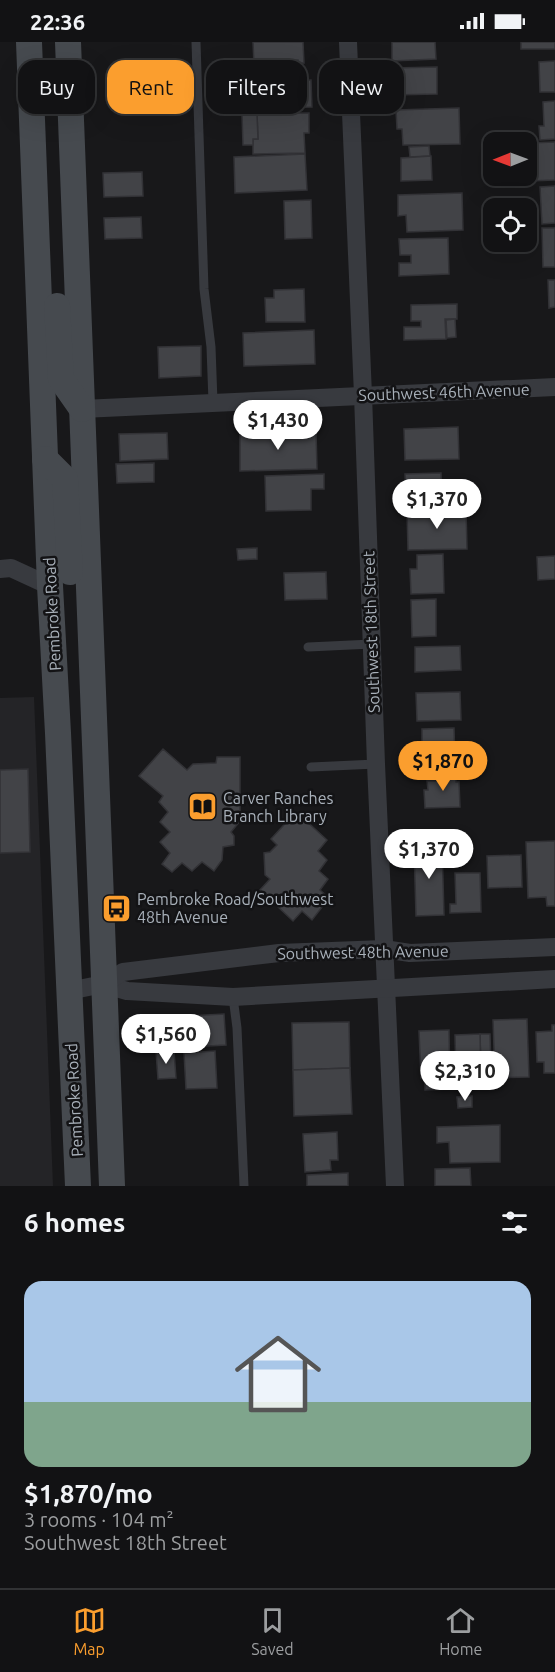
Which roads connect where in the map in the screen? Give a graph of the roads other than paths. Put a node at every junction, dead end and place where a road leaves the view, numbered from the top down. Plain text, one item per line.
1 (29, 42) edge
2 (68, 42) edge
3 (196, 42) edge
4 (348, 42) edge
5 (33, 146) junction
6 (555, 387) edge
7 (363, 395) junction
8 (213, 402) junction
9 (82, 409) junction
10 (45, 459) junction
11 (0, 569) edge
12 (50, 586) junction
13 (372, 644) junction
14 (308, 647) dead end
15 (93, 730) junction
16 (376, 764) junction
17 (311, 767) dead end
18 (555, 947) edge
19 (384, 949) junction
20 (555, 979) edge
21 (103, 984) junction
22 (386, 987) junction
23 (69, 991) junction
24 (233, 997) junction
25 (78, 1186) edge
26 (112, 1186) edge
27 (244, 1186) edge
28 (395, 1186) edge

1 - 5 main road, Pembroke Road
2 - 9 main road, Pembroke Road
3 - 8 lane
4 - 7 street, Southwest 18th Street
5 - 9 main road
5 - 10 main road, Pembroke Road
6 - 7 street, Southwest 46th Avenue
7 - 8 street, Southwest 46th Avenue
7 - 13 street, Southwest 18th Street
8 - 9 street, Southwest 46th Avenue
9 - 15 main road, Pembroke Road
10 - 12 main road, Pembroke Road
10 - 15 main road
11 - 12 street
12 - 23 main road, Pembroke Road
13 - 14 lane
13 - 16 street, Southwest 18th Street
15 - 21 main road, Pembroke Road
16 - 17 lane
16 - 19 street, Southwest 18th Street
18 - 19 street, Southwest 48th Avenue
19 - 21 street, Southwest 48th Avenue
19 - 22 street, Southwest 18th Street
20 - 22 street, Southwest 48th Avenue
21 - 23 street, Southwest 48th Avenue
21 - 24 street, Southwest 48th Avenue
21 - 26 main road, Pembroke Road
22 - 24 street, Southwest 48th Avenue
22 - 28 street, Southwest 18th Street
23 - 25 main road, Pembroke Road
24 - 27 lane

